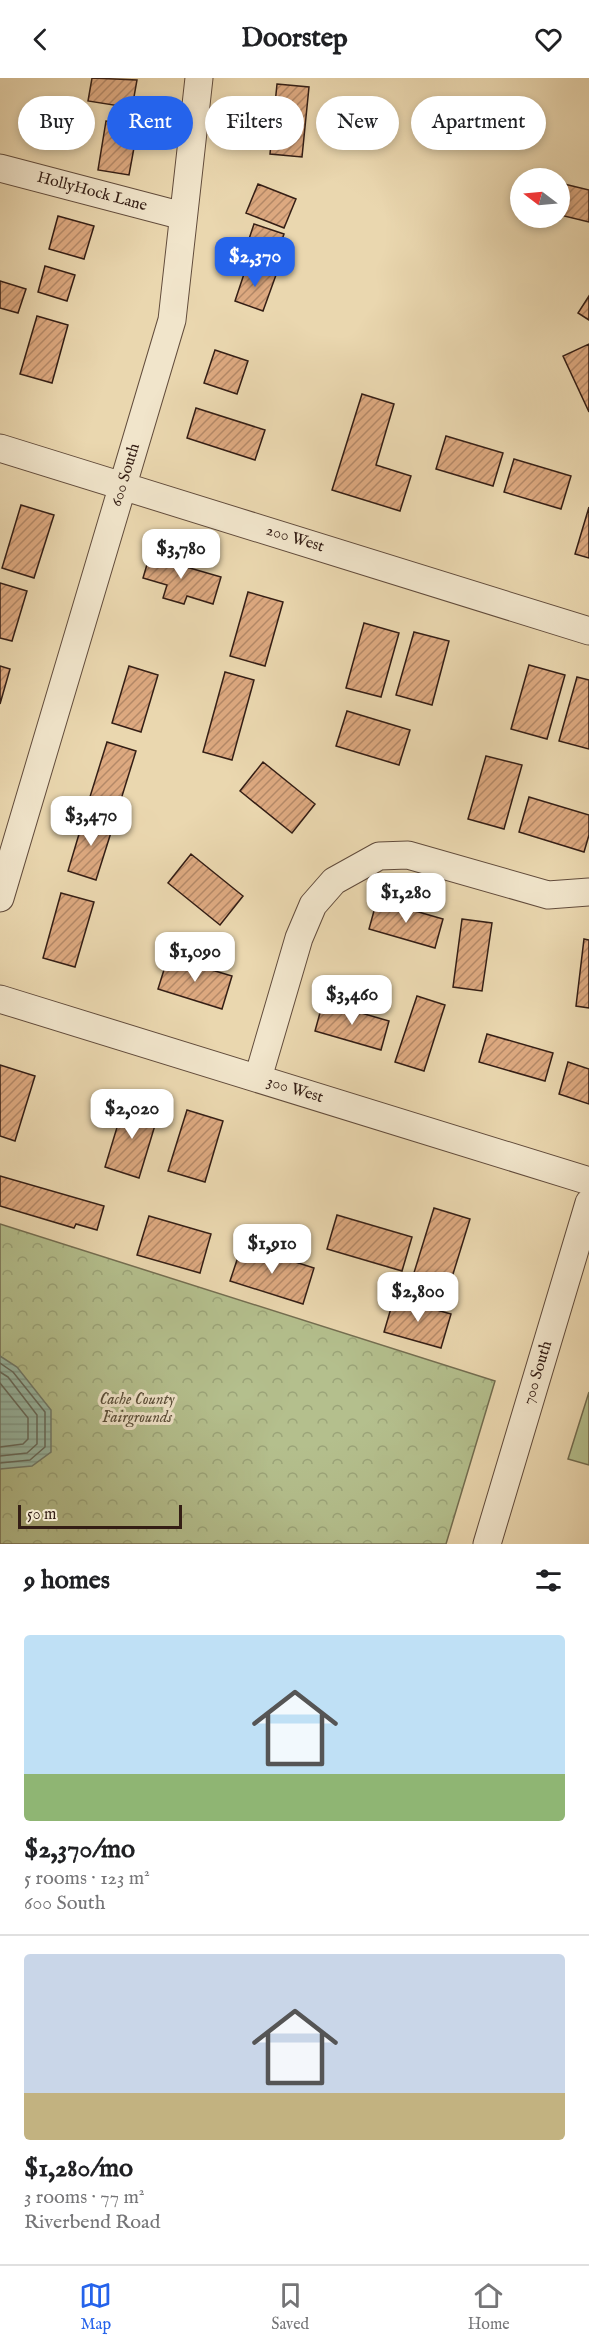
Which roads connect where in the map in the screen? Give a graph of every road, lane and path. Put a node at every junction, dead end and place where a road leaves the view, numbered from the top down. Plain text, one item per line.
1 (199, 78) edge
2 (0, 168) edge
3 (183, 216) junction
4 (0, 448) edge
5 (123, 486) junction
6 (589, 631) edge
7 (589, 892) edge
8 (0, 898) edge
9 (0, 999) edge
10 (258, 1078) junction
11 (589, 1181) edge
12 (589, 1203) edge
13 (487, 1544) edge

1 - 3 street, 600 South
2 - 3 street, HollyHock Lane
3 - 5 street, 600 South
4 - 5 street, 200 West
5 - 6 street, 200 West
5 - 8 street, 600 South
7 - 10 street
9 - 10 street, 300 West
10 - 11 street, 300 West
12 - 13 street, 700 South

